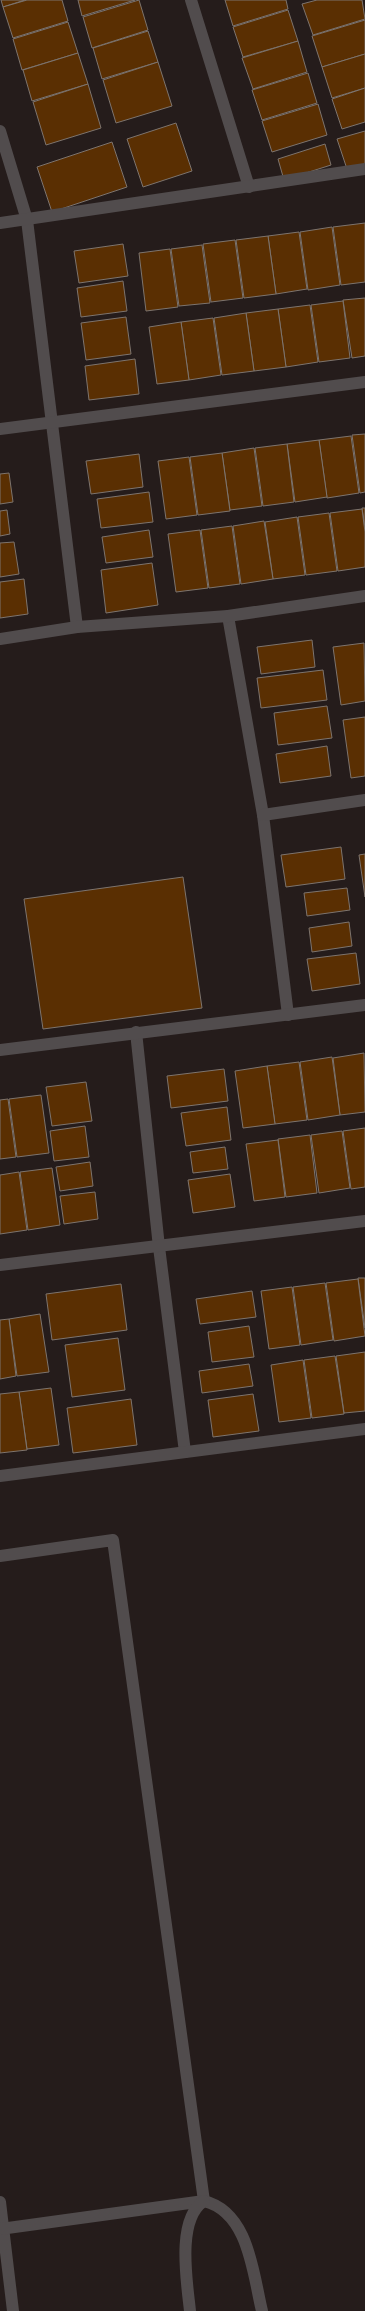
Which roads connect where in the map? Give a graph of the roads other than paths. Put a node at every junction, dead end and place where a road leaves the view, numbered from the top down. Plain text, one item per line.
1 (191, 0) edge
2 (0, 131) edge
3 (365, 169) edge
4 (249, 187) junction
5 (27, 220) junction
6 (0, 223) edge
7 (365, 382) edge
8 (51, 422) junction
9 (0, 429) edge
10 (365, 596) edge
11 (228, 616) junction
12 (77, 627) junction
13 (0, 639) edge
14 (365, 800) edge
15 (263, 815) junction
16 (365, 1005) edge
17 (288, 1015) junction
18 (136, 1032) junction
19 (0, 1050) edge
20 (365, 1221) edge
21 (159, 1247) junction
22 (0, 1265) edge
23 (365, 1429) edge
24 (185, 1452) junction
25 (0, 1476) edge
26 (0, 1556) edge
27 (204, 2201) junction
28 (0, 2202) edge
29 (2, 2229) edge
30 (13, 2311) edge
31 (190, 2311) edge
32 (262, 2311) edge

1 - 4 street
2 - 5 street
3 - 4 street
4 - 5 street
5 - 6 street
5 - 8 street
7 - 8 street
8 - 9 street
8 - 12 street
10 - 11 street
11 - 12 street
11 - 15 street
12 - 13 street
14 - 15 street
15 - 17 street
16 - 17 street
17 - 18 street
18 - 19 street
18 - 21 street
20 - 21 street
21 - 22 street
21 - 24 street
23 - 24 street
24 - 25 street
26 - 27 street
27 - 29 street
27 - 31 street
27 - 32 street
28 - 29 street
29 - 30 street

